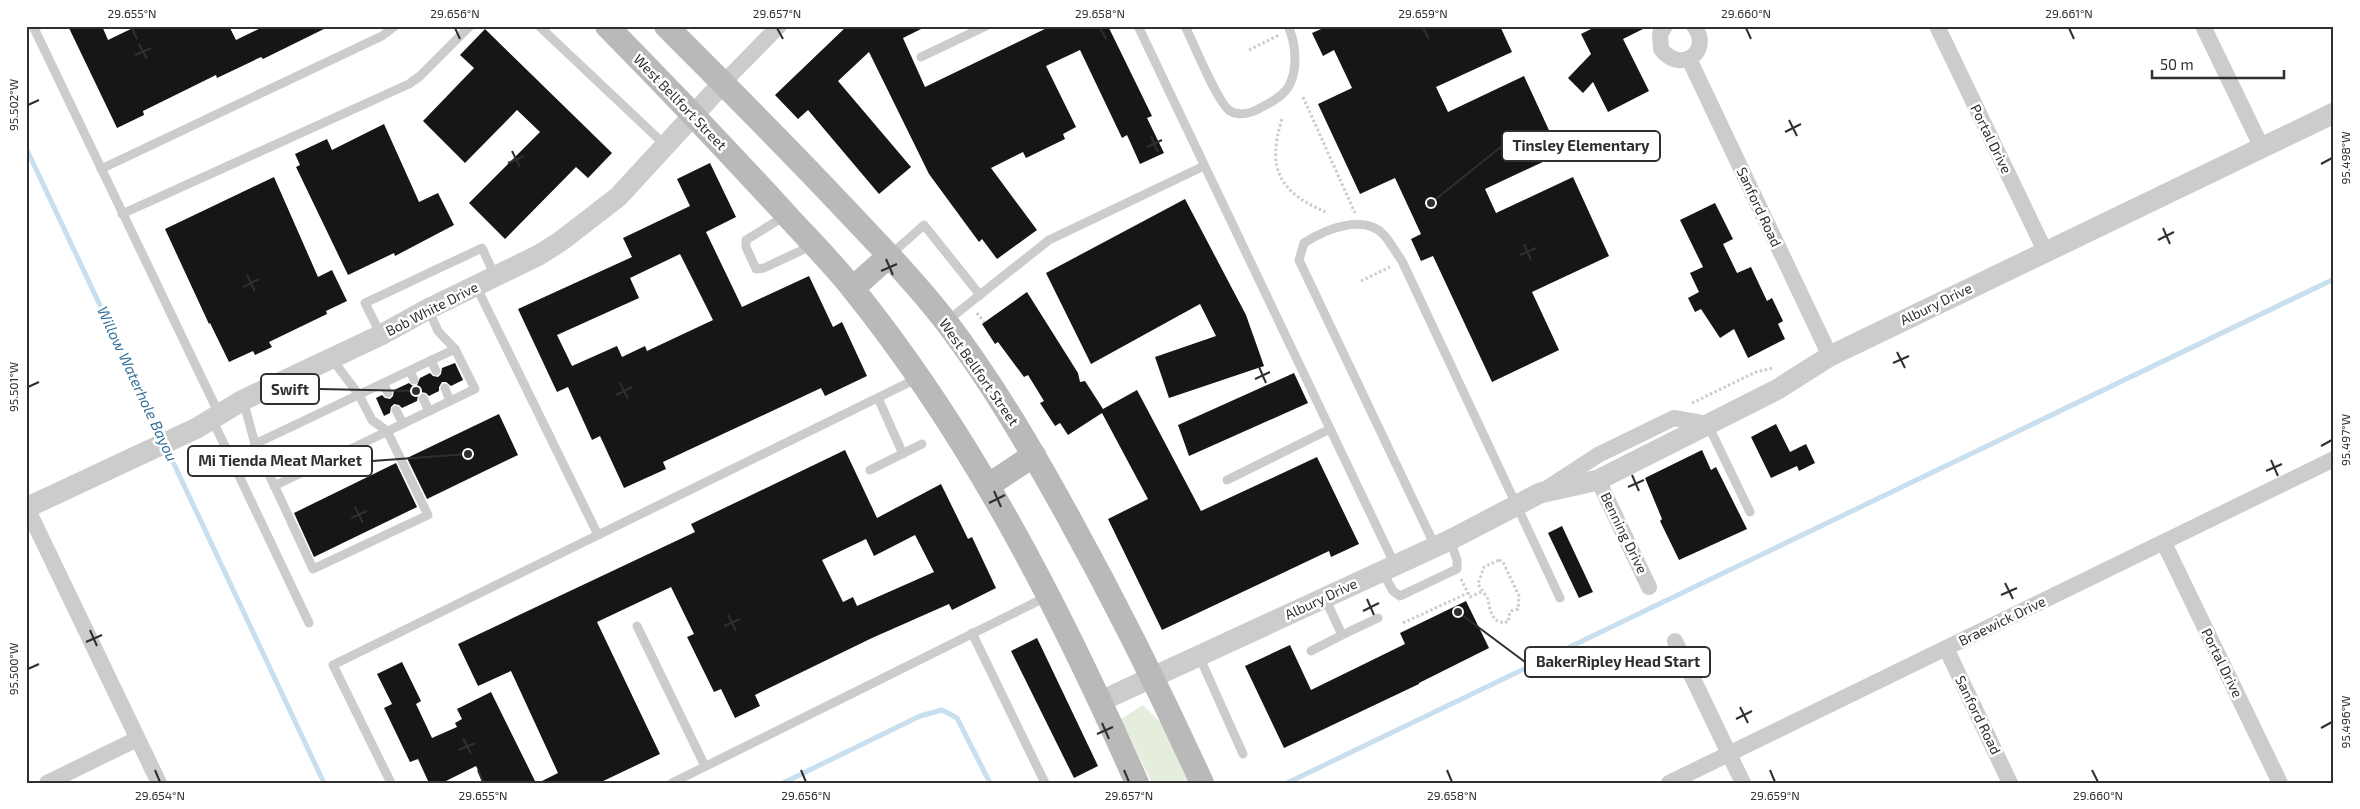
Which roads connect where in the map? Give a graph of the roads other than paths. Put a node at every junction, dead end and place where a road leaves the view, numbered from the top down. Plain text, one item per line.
1 (33, 26) edge
2 (395, 26) edge
3 (470, 26) edge
4 (539, 26) edge
5 (606, 26) edge
6 (666, 26) edge
7 (779, 26) edge
8 (986, 26) edge
9 (1138, 26) edge
10 (1185, 26) edge
11 (1288, 26) edge
12 (1665, 26) edge
13 (1694, 26) edge
14 (1936, 26) edge
15 (2203, 26) edge
16 (921, 57) dead end
17 (1689, 59) junction
18 (723, 83) junction
19 (2334, 113) edge
20 (694, 114) junction
21 (665, 145) junction
22 (2262, 148) junction
23 (1204, 166) junction
24 (101, 169) junction
25 (122, 214) junction
26 (786, 215) junction
27 (813, 245) junction
28 (2045, 251) junction
29 (889, 256) junction
30 (495, 276) junction
31 (476, 286) junction
32 (852, 288) junction
33 (980, 294) junction
34 (428, 309) junction
35 (946, 322) junction
36 (381, 335) junction
37 (455, 349) junction
38 (1830, 356) junction
39 (332, 358) junction
40 (431, 360) junction
41 (410, 371) junction
42 (436, 371) dead end
43 (919, 378) junction
44 (414, 380) dead end
45 (383, 384) junction
46 (445, 388) dead end
47 (388, 393) dead end
48 (359, 395) junction
49 (422, 398) dead end
50 (878, 398) junction
51 (243, 400) junction
52 (450, 401) junction
53 (396, 410) dead end
54 (429, 411) junction
55 (210, 420) junction
56 (403, 424) junction
57 (1708, 424) junction
58 (1330, 429) junction
59 (387, 431) junction
60 (256, 444) junction
61 (922, 444) dead end
62 (902, 454) junction
63 (1034, 454) junction
64 (2334, 459) edge
65 (870, 470) dead end
66 (1227, 480) dead end
67 (1598, 480) junction
68 (989, 485) junction
69 (274, 486) junction
70 (1540, 493) junction
71 (1517, 504) junction
72 (27, 508) edge
73 (1750, 512) dead end
74 (598, 535) junction
75 (1443, 543) junction
76 (2164, 543) junction
77 (1388, 568) junction
78 (1650, 587) dead end
79 (1049, 596) junction
80 (1325, 598) junction
81 (1560, 598) dead end
82 (1378, 618) dead end
83 (309, 623) dead end
84 (637, 626) dead end
85 (972, 633) junction
86 (1342, 635) junction
87 (1675, 641) dead end
88 (1946, 648) junction
89 (1311, 651) dead end
90 (1199, 656) junction
91 (1153, 677) junction
92 (1101, 702) junction
93 (137, 739) junction
94 (1729, 753) junction
95 (1243, 754) dead end
96 (705, 766) junction
97 (47, 783) edge
98 (159, 783) edge
99 (391, 783) edge
100 (672, 783) edge
101 (1045, 783) edge
102 (1137, 783) edge
103 (1202, 783) edge
104 (1669, 783) edge
105 (1743, 783) edge
106 (2010, 783) edge
107 (2280, 783) edge

1 - 24 lane
2 - 24 lane
3 - 25 lane
4 - 21 lane
5 - 20 main road, West Bellfort Street
6 - 18 main road, West Bellfort Street
7 - 18 street, Bob White Drive
8 - 16 lane
9 - 23 lane
10 - 11 lane
12 - 17 street
13 - 17 street
14 - 28 street, Portal Drive
15 - 22 street
17 - 38 street, Sanford Road
18 - 20 street, Bob White Drive
18 - 29 main road, West Bellfort Street
19 - 22 street, Albury Drive
20 - 21 street, Bob White Drive
20 - 26 main road, West Bellfort Street
21 - 30 street, Bob White Drive
22 - 28 street, Albury Drive
23 - 33 lane
23 - 58 lane
24 - 25 lane
25 - 55 lane
26 - 27 main road, West Bellfort Street
26 - 27 lane
27 - 32 main road, West Bellfort Street
28 - 38 street, Albury Drive
29 - 32 main road
29 - 33 lane
29 - 35 main road, West Bellfort Street
30 - 31 street, Bob White Drive
30 - 36 lane
31 - 34 street, Bob White Drive
31 - 74 lane
32 - 43 main road, West Bellfort Street
33 - 35 lane
34 - 36 street, Bob White Drive
34 - 37 lane
35 - 63 main road, West Bellfort Street
36 - 39 street, Bob White Drive
37 - 40 lane
37 - 52 lane
38 - 57 street, Albury Drive
39 - 48 lane
39 - 51 street, Bob White Drive
40 - 41 lane
40 - 42 lane
41 - 44 lane
41 - 45 lane
43 - 50 lane
43 - 68 main road, West Bellfort Street
45 - 47 lane
45 - 48 lane
46 - 52 lane
48 - 59 lane
48 - 60 lane
49 - 54 lane
50 - 62 lane
50 - 74 lane
51 - 55 street, Bob White Drive
51 - 60 lane
52 - 54 lane
53 - 56 lane
54 - 56 lane
55 - 72 street, Bob White Drive
55 - 83 lane
56 - 59 lane
57 - 67 street, Albury Drive
57 - 70 street, Albury Drive
57 - 73 lane
58 - 66 lane
58 - 77 lane
59 - 69 lane
59 - 69 lane
60 - 69 lane
61 - 62 lane
62 - 65 lane
63 - 68 main road
63 - 91 main road, West Bellfort Street
64 - 76 street, Braewick Drive
67 - 70 street, Albury Drive
67 - 78 street, Benning Drive
68 - 79 main road, West Bellfort Street
70 - 71 street, Albury Drive
71 - 75 street, Albury Drive
71 - 75 lane
71 - 81 lane
72 - 93 street
74 - 99 lane
75 - 77 street, Albury Drive
75 - 77 lane
76 - 88 street, Braewick Drive
76 - 107 street, Portal Drive
77 - 80 street, Albury Drive
79 - 85 lane
79 - 92 main road, West Bellfort Street
80 - 86 lane
80 - 90 street, Albury Drive
82 - 86 lane
84 - 96 lane
85 - 96 lane
85 - 101 lane
86 - 89 lane
87 - 94 street
88 - 94 street, Braewick Drive
88 - 106 street, Sanford Road
90 - 91 street, Albury Drive
90 - 95 lane
91 - 92 street, Albury Drive
91 - 103 main road, West Bellfort Street
92 - 102 main road, West Bellfort Street
93 - 97 street
93 - 98 street
94 - 104 street, Braewick Drive
94 - 105 street
96 - 100 lane

